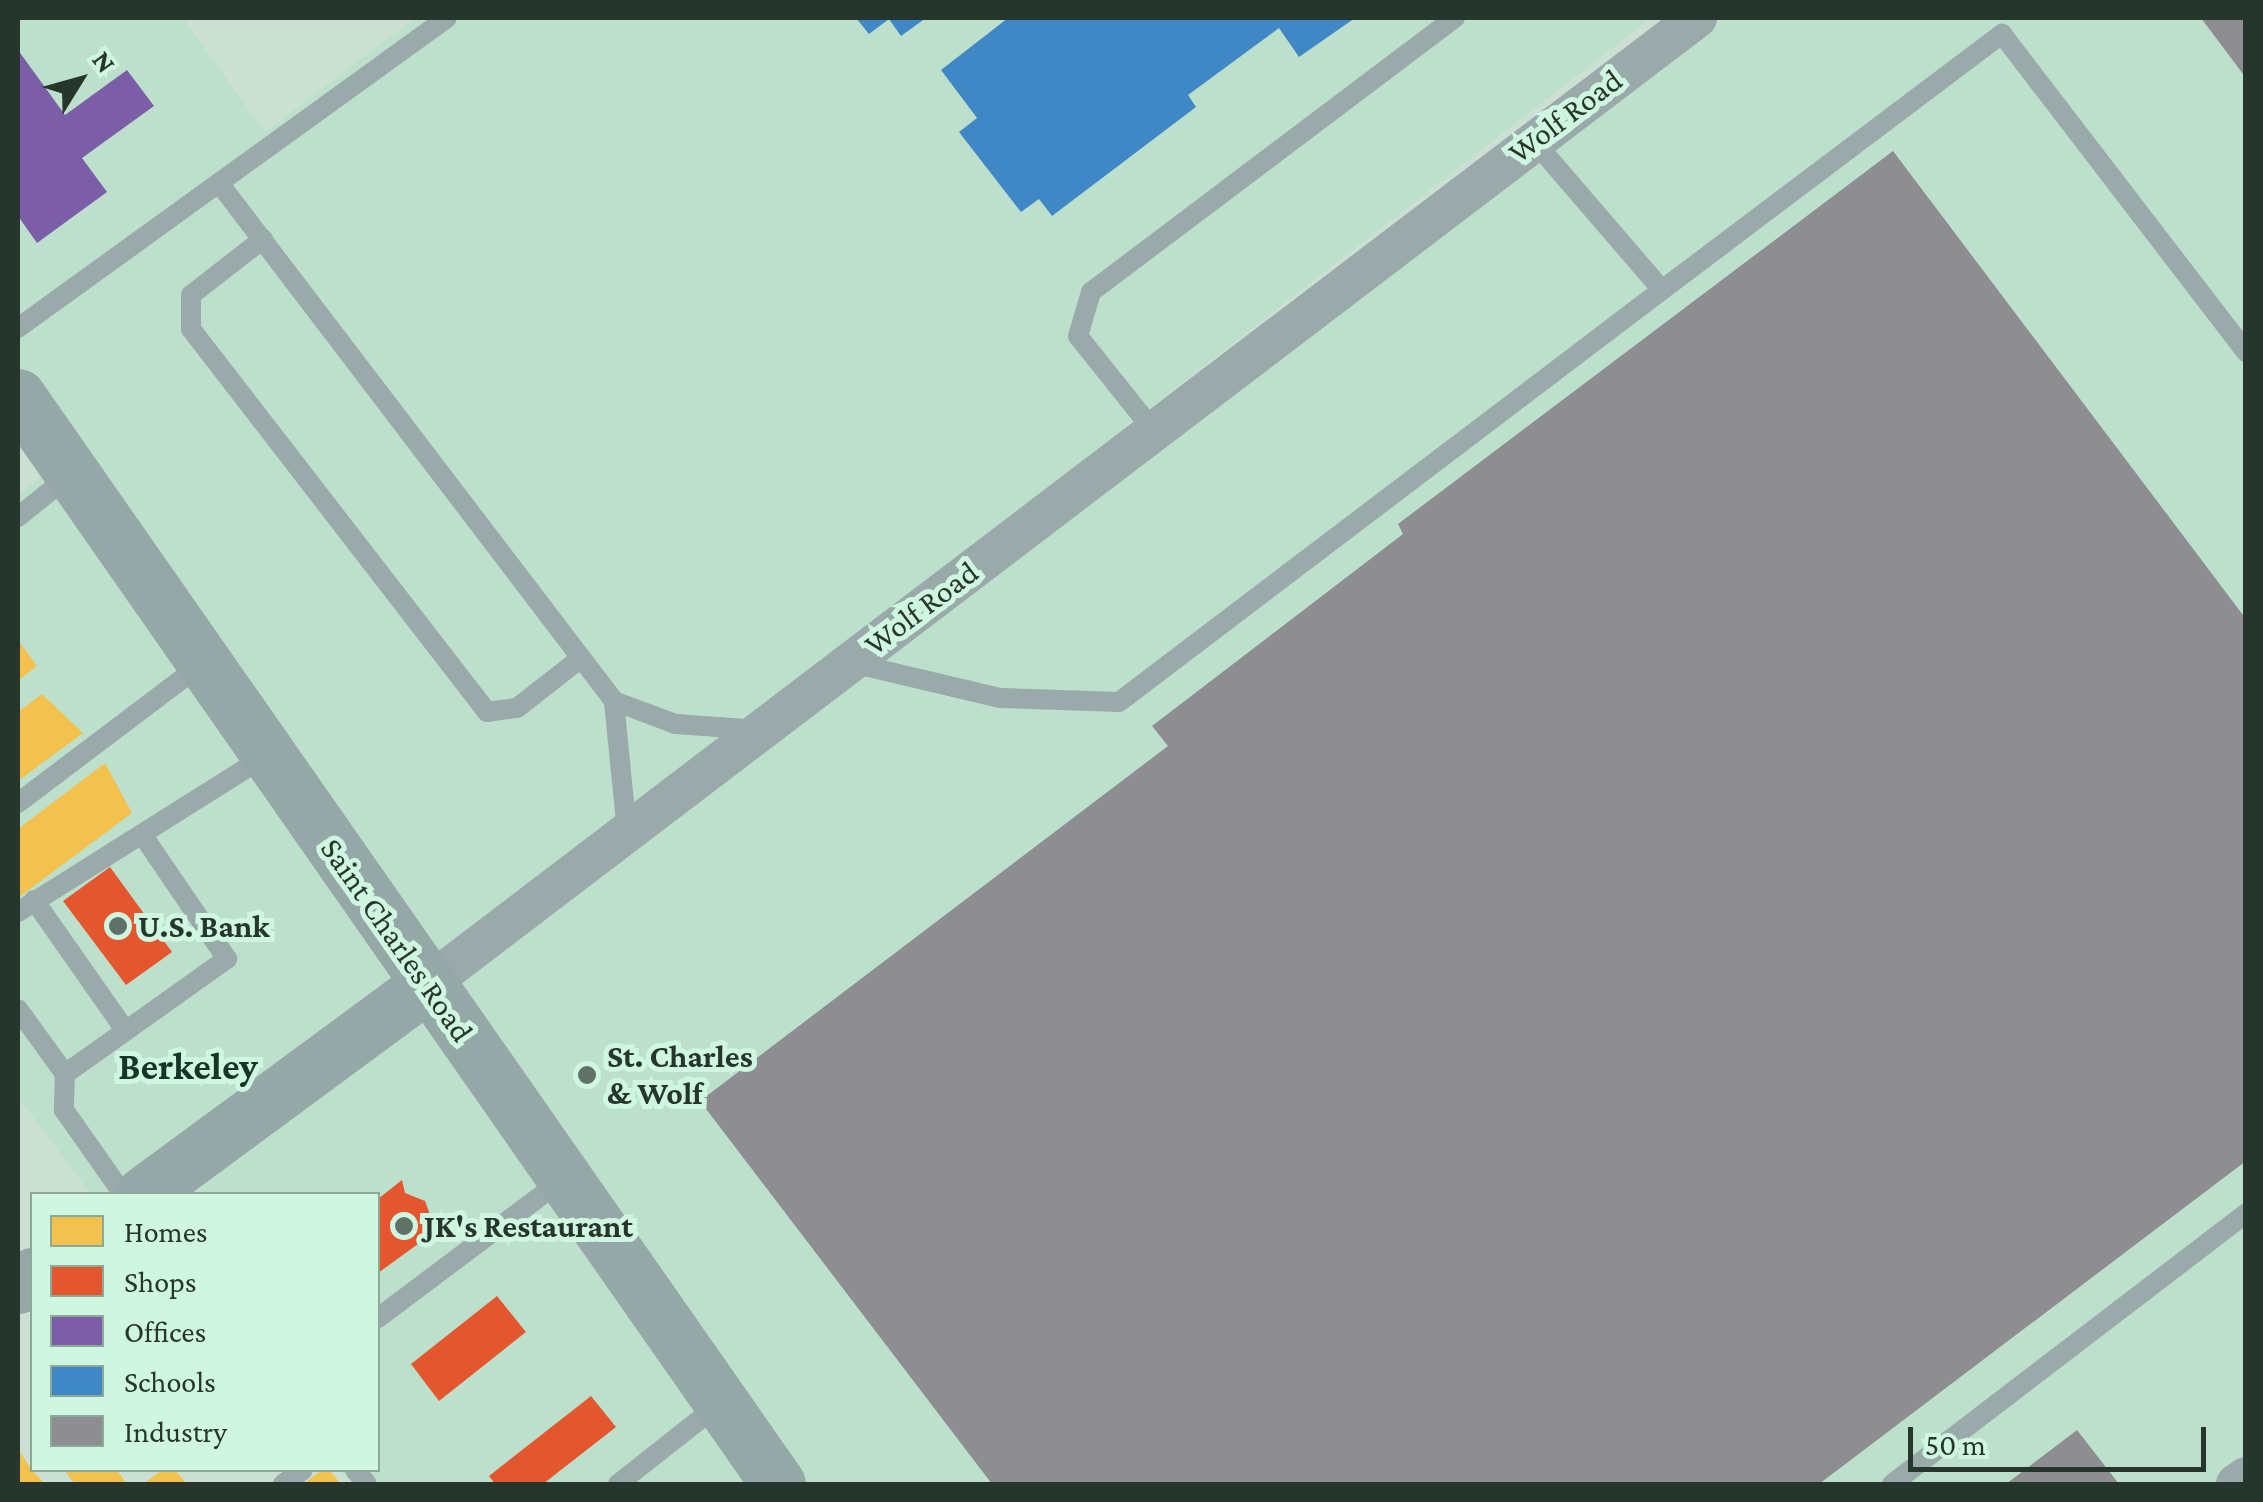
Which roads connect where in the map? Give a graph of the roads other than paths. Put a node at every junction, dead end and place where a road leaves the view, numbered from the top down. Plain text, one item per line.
1 (446, 18) edge
2 (1455, 18) edge
3 (1697, 18) edge
4 (1533, 140) junction
5 (220, 183) junction
6 (263, 239) junction
7 (1662, 290) junction
8 (18, 328) edge
9 (2246, 352) edge
10 (18, 396) edge
11 (1154, 430) junction
12 (72, 474) junction
13 (18, 517) edge
14 (581, 658) junction
15 (850, 662) junction
16 (203, 663) junction
17 (614, 701) junction
18 (761, 730) junction
19 (268, 754) junction
20 (18, 802) edge
21 (627, 832) junction
22 (145, 839) junction
23 (26, 906) edge
24 (428, 984) junction
25 (18, 1009) edge
26 (126, 1030) junction
27 (65, 1074) junction
28 (564, 1179) junction
29 (141, 1192) edge
30 (143, 1192) edge
31 (2246, 1214) edge
32 (380, 1317) edge
33 (721, 1402) junction
34 (2246, 1478) edge
35 (770, 1481) edge
36 (618, 1484) edge
37 (1892, 1484) edge
38 (2236, 1484) edge

1 - 5 lane
2 - 11 lane
3 - 4 street, Wolf Road
4 - 7 lane
4 - 11 street, Wolf Road
5 - 6 lane
5 - 8 lane
6 - 14 lane
6 - 14 lane
7 - 9 lane
7 - 15 lane
10 - 12 main road, Saint Charles Road
11 - 15 street, Wolf Road
12 - 13 lane
12 - 16 main road, Saint Charles Road
14 - 17 lane
15 - 18 street, Wolf Road
16 - 19 main road, Saint Charles Road
16 - 20 lane
17 - 18 lane
17 - 21 lane
18 - 21 street, Wolf Road
19 - 22 lane
19 - 24 main road, Saint Charles Road
21 - 24 street, Wolf Road
22 - 23 lane
22 - 26 lane
23 - 26 lane
24 - 28 main road, Saint Charles Road
24 - 30 main road, Wolf Road
25 - 27 lane
26 - 27 lane
27 - 29 lane
28 - 32 lane
28 - 33 main road, Saint Charles Road
31 - 37 lane
33 - 35 main road, Saint Charles Road
33 - 36 lane
34 - 38 street

